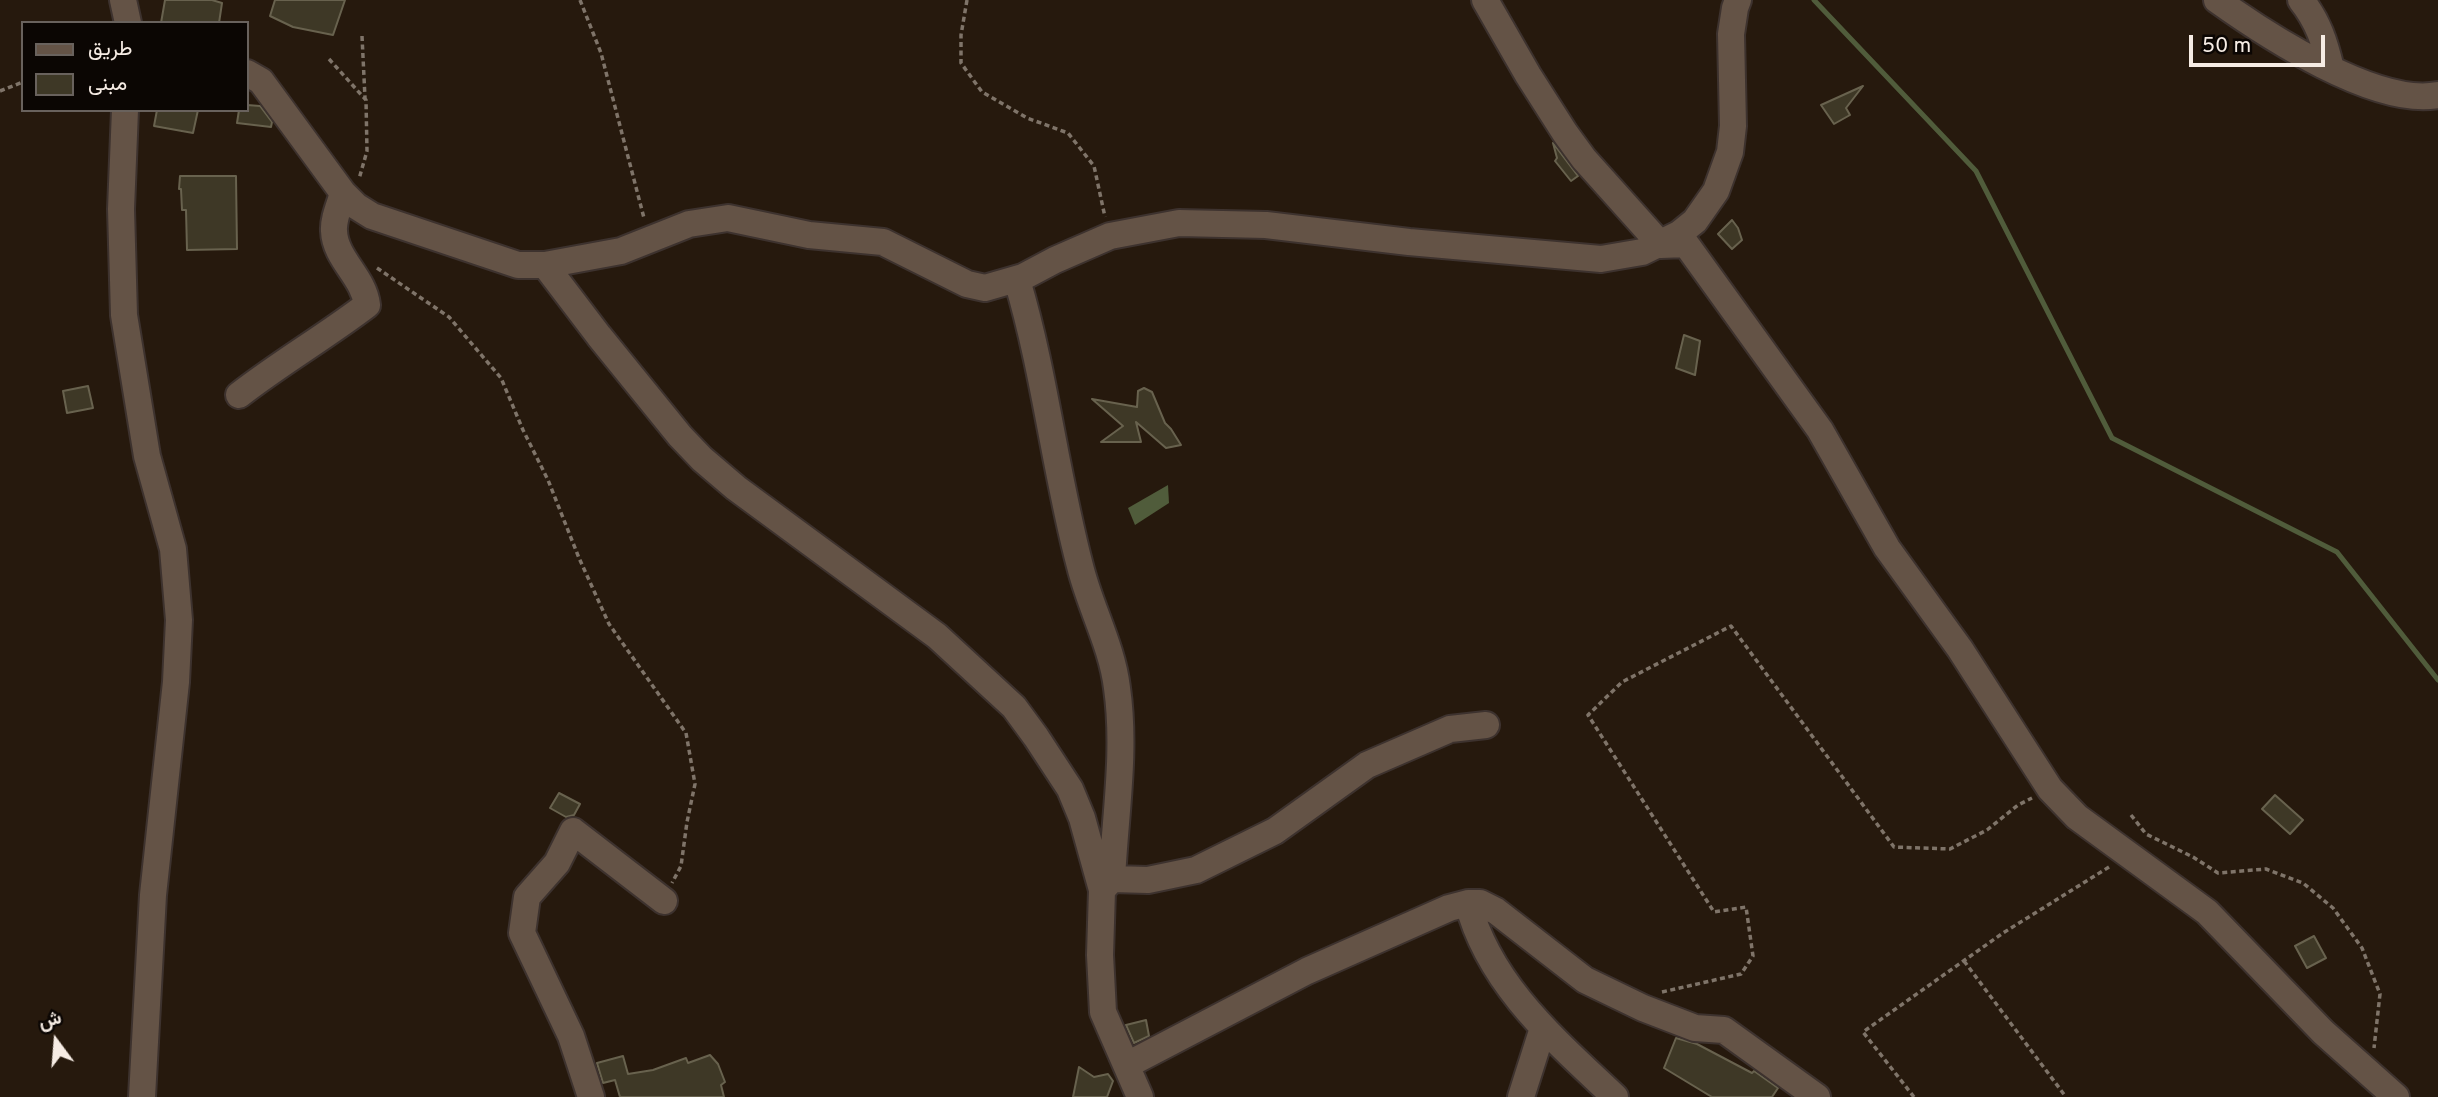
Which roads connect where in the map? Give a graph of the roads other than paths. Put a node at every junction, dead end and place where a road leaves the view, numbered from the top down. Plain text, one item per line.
1 (123, 0) edge
2 (1485, 0) edge
3 (1738, 0) edge
4 (2217, 0) edge
5 (2301, 0) edge
6 (128, 21) edge
7 (2331, 69) junction
8 (248, 74) edge
9 (2438, 96) edge
10 (125, 112) edge
11 (343, 194) junction
12 (1661, 245) junction
13 (545, 265) junction
14 (1017, 280) junction
15 (239, 395) dead end
16 (1486, 725) dead end
17 (1107, 885) junction
18 (664, 901) road end
19 (1468, 904) junction
20 (1543, 1028) junction
21 (1127, 1065) junction
22 (143, 1096) edge
23 (591, 1097) edge
24 (1140, 1097) edge
25 (1521, 1097) edge
26 (1615, 1097) edge
27 (1817, 1097) edge
28 (2396, 1097) edge

1 - 6 street
2 - 12 street
3 - 12 street
4 - 7 street
5 - 7 street
7 - 9 street
8 - 11 street
10 - 22 street
11 - 13 street
11 - 15 street
12 - 14 street
12 - 28 street
13 - 14 street
13 - 17 street
14 - 17 street
16 - 17 street
17 - 21 street
18 - 23 street
19 - 20 street
19 - 21 street
19 - 27 street
20 - 25 street
20 - 26 street
21 - 24 street

